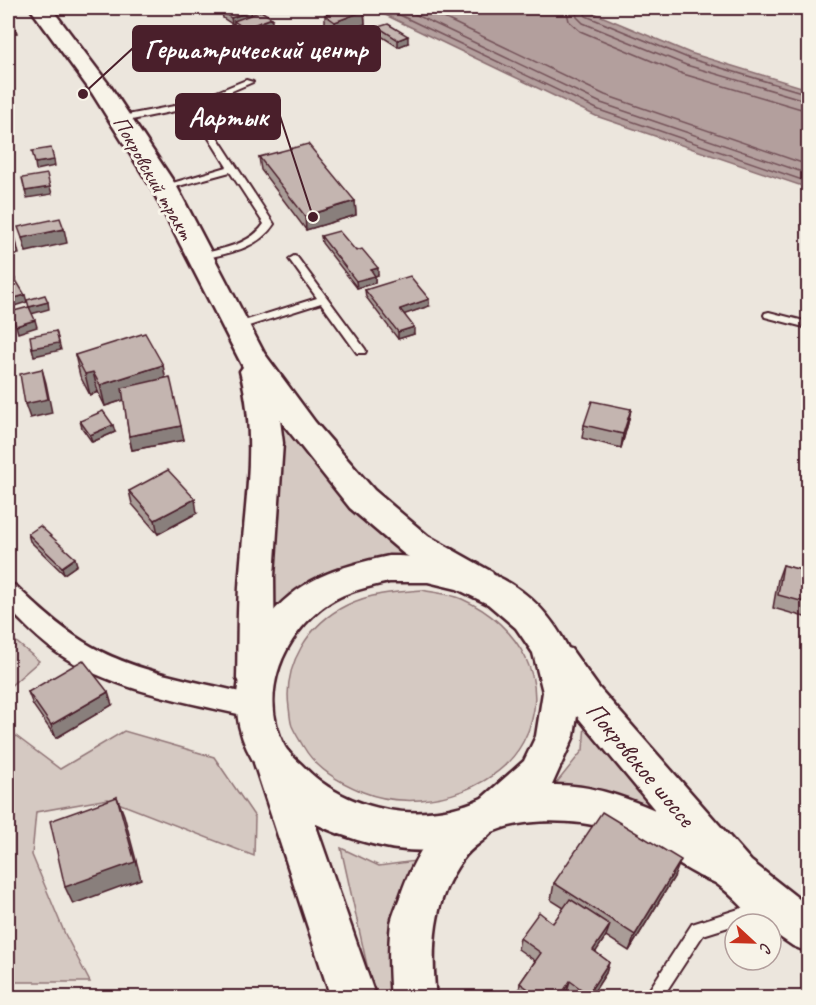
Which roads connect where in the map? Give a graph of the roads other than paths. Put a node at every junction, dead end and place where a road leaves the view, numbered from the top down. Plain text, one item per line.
1 (40, 8) edge
2 (249, 82) dead end
3 (192, 105) junction
4 (122, 119) junction
5 (233, 168) junction
6 (164, 187) junction
7 (199, 257) junction
8 (294, 259) dead end
9 (323, 299) junction
10 (769, 315) dead end
11 (808, 325) edge
12 (236, 327) junction
13 (361, 351) dead end
14 (251, 357) junction
15 (8, 593) edge
16 (500, 594) junction
17 (550, 649) junction
18 (255, 693) junction
19 (273, 762) junction
20 (488, 815) junction
21 (736, 875) junction
22 (772, 906) junction
23 (808, 931) edge
24 (354, 998) edge
25 (414, 998) edge
26 (652, 998) edge

1 - 4 main road, Покровский тракт
2 - 3 lane
3 - 4 lane
3 - 5 lane
4 - 6 main road, Покровский тракт
5 - 6 lane
5 - 7 lane
6 - 7 main road, Покровский тракт
7 - 12 main road, Покровский тракт
8 - 9 lane
9 - 12 lane
9 - 13 lane
10 - 11 lane
12 - 14 main road, Покровский тракт
14 - 16 main road
14 - 18 main road
15 - 18 street
16 - 17 main road, Покровское шоссе
16 - 18 main road
17 - 20 main road
17 - 21 main road, Покровское шоссе
18 - 19 main road
19 - 20 main road, Покровское шоссе
19 - 24 main road
20 - 21 main road, Покровское шоссе
20 - 25 main road
21 - 22 main road, Покровское шоссе
22 - 23 main road, Покровское шоссе
22 - 26 lane

